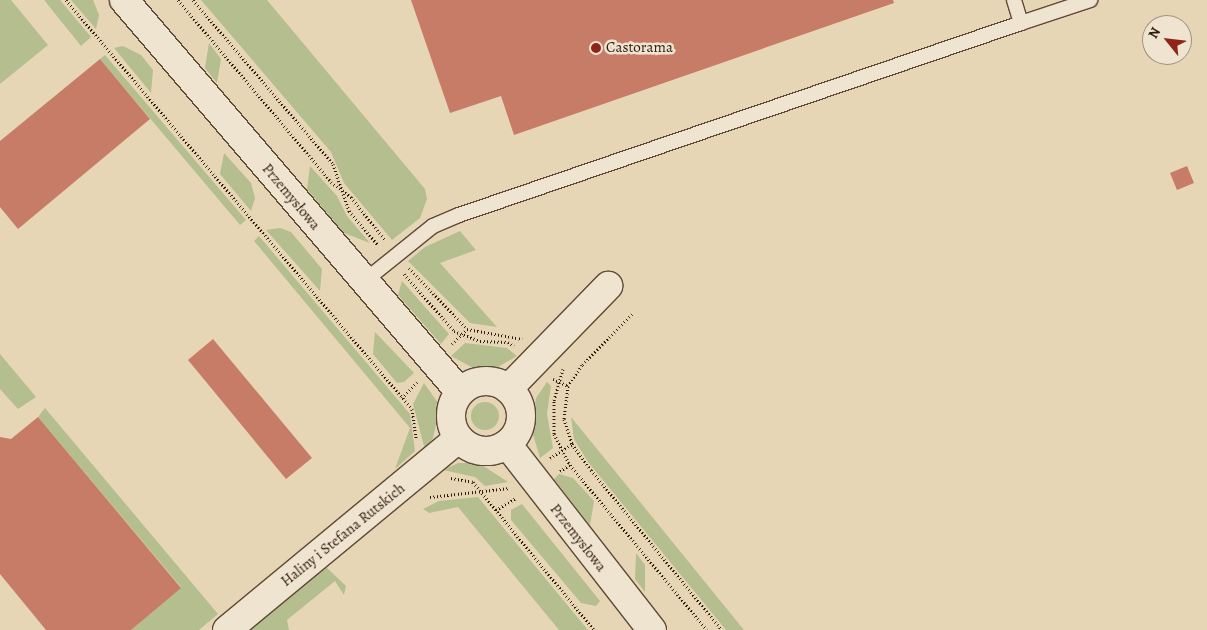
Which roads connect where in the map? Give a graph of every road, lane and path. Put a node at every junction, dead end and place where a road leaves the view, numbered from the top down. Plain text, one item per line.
1 (66, 0) edge
2 (124, 0) edge
3 (178, 0) edge
4 (193, 0) edge
5 (1014, 0) edge
6 (1090, 0) edge
7 (1022, 23) junction
8 (340, 189) junction
9 (393, 256) junction
10 (362, 282) junction
11 (608, 286) dead end
12 (632, 314) dead end
13 (539, 359) junction
14 (561, 383) junction
15 (568, 386) junction
16 (508, 390) junction
17 (460, 392) junction
18 (459, 438) junction
19 (507, 444) junction
20 (572, 444) junction
21 (562, 449) junction
22 (429, 465) junction
23 (528, 474) junction
24 (479, 490) junction
25 (423, 502) dead end
26 (227, 630) edge
27 (594, 630) edge
28 (652, 630) edge
29 (707, 630) edge
30 (722, 630) edge

1 - 22 path
2 - 10 street, Przemysłowa
3 - 8 path
4 - 8 path
5 - 7 lane
6 - 7 lane
7 - 9 lane
8 - 9 path
8 - 9 path
9 - 10 lane
9 - 13 path
9 - 13 path
10 - 17 street, Przemysłowa
11 - 13 street
12 - 15 path
13 - 14 path
13 - 14 path
13 - 16 street
14 - 15 path
14 - 21 path
15 - 20 path
16 - 17 street
16 - 19 street
17 - 18 street
18 - 19 street
18 - 22 street, Haliny i Stefana Rutskich
19 - 23 street, Przemysłowa
20 - 21 path
20 - 30 path
21 - 23 path
21 - 29 path
22 - 24 path
22 - 26 street, Haliny i Stefana Rutskich
23 - 24 path
23 - 28 street, Przemysłowa
24 - 25 path
24 - 27 path

